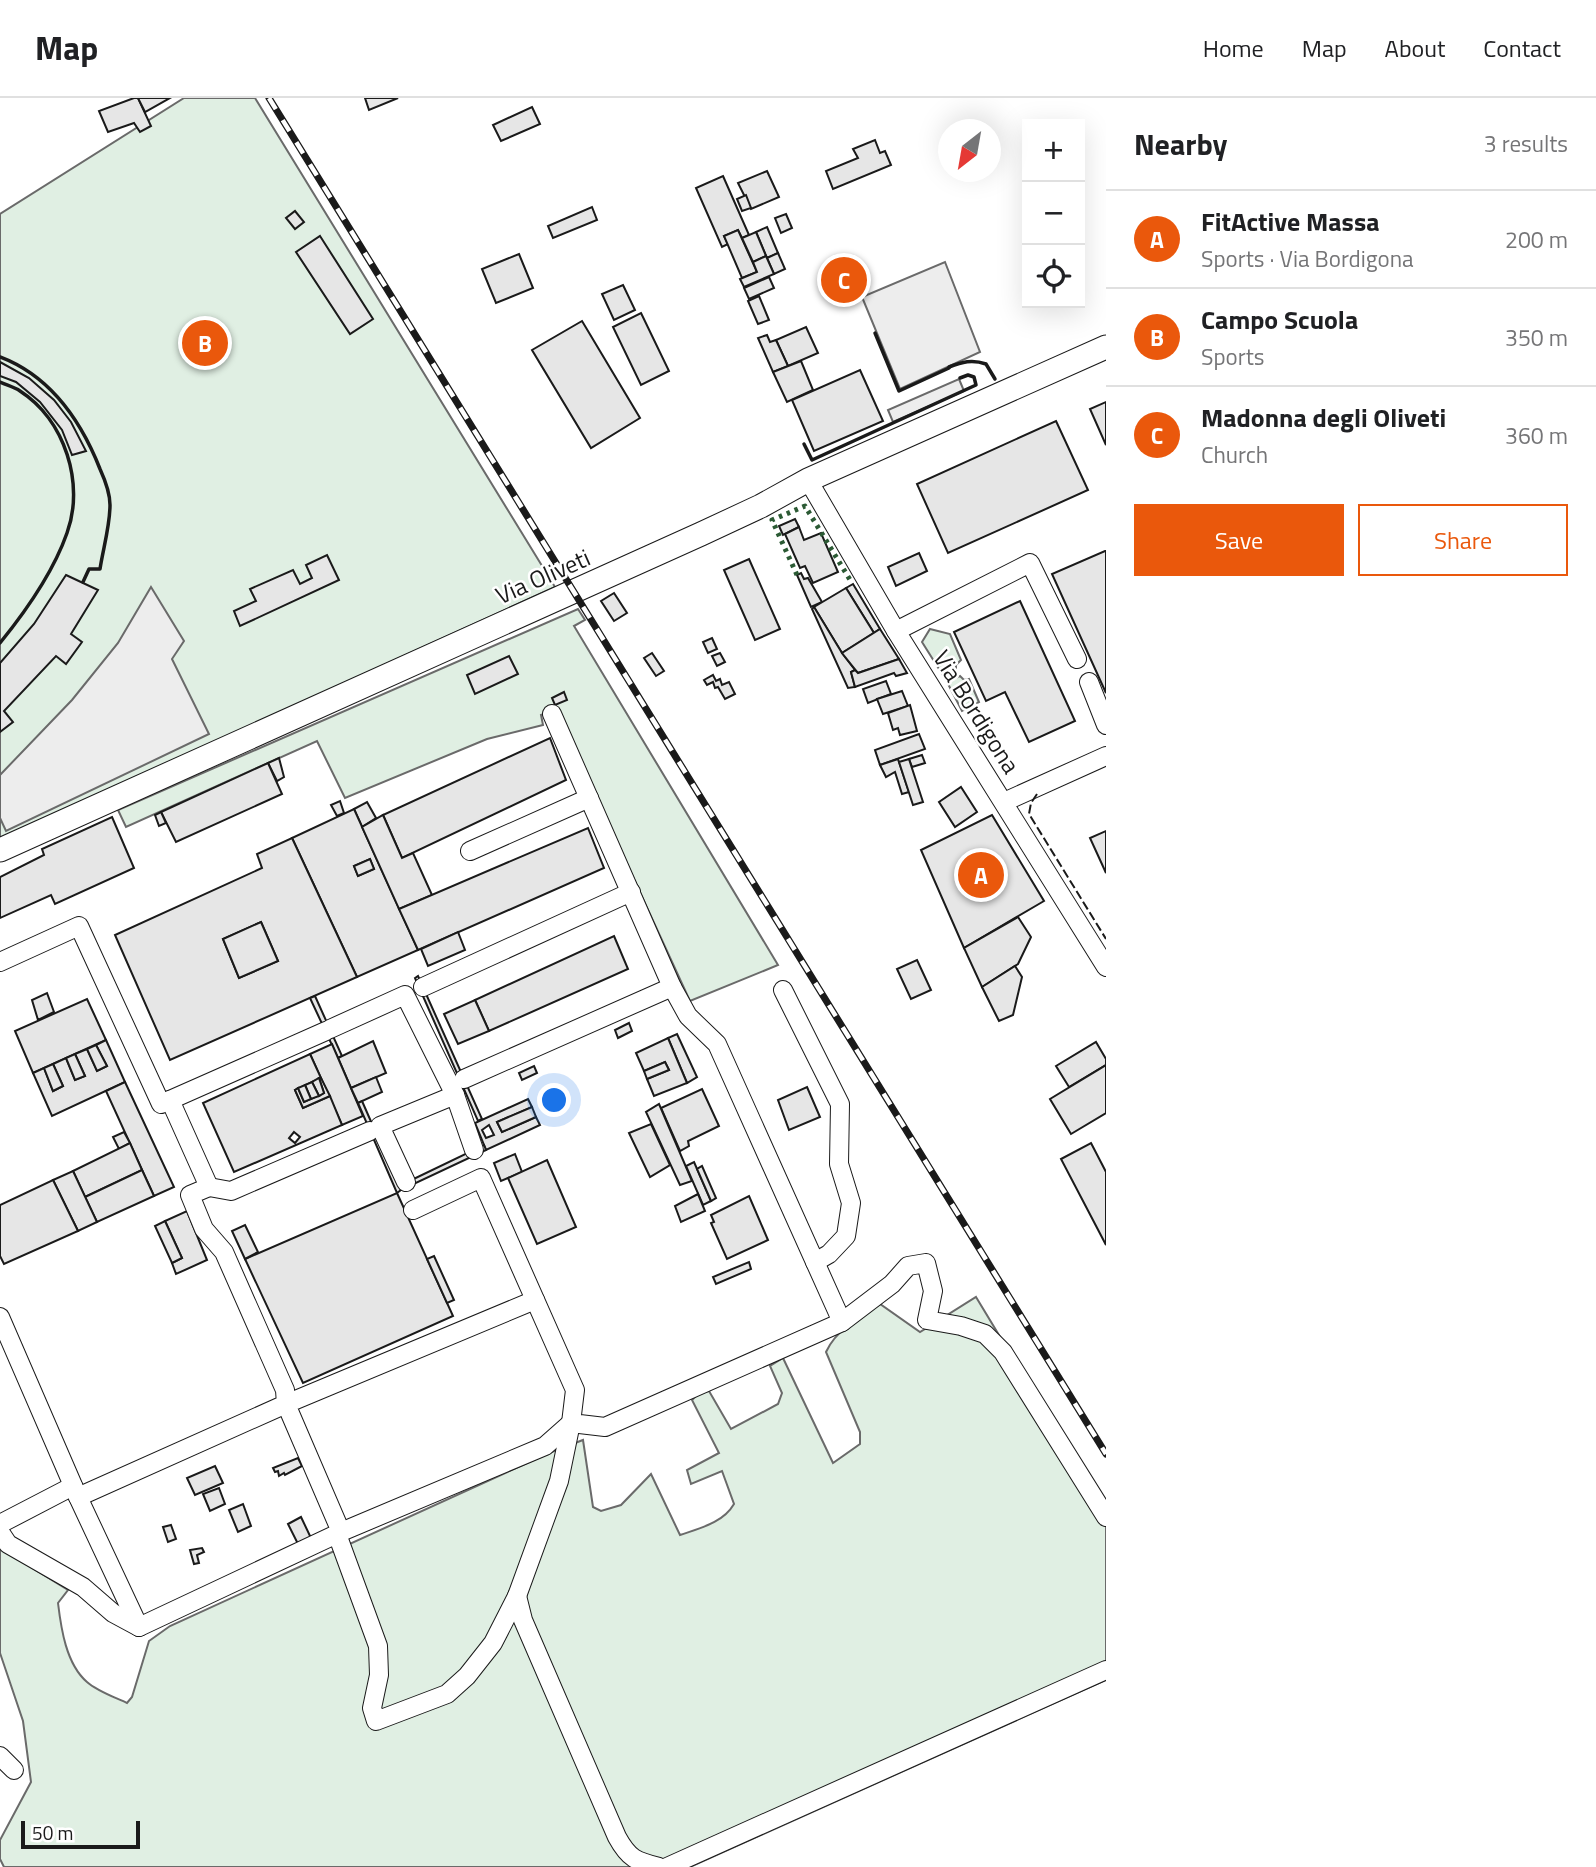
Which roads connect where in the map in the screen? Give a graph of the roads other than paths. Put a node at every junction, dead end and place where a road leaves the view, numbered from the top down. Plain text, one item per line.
1 (1106, 347) edge
2 (808, 480) junction
3 (896, 631) junction
4 (1077, 659) dead end
5 (1089, 682) dead end
6 (552, 713) dead end
7 (1106, 725) edge
8 (1106, 756) edge
9 (589, 798) junction
10 (1004, 802) junction
11 (0, 850) edge
12 (470, 851) dead end
13 (631, 892) junction
14 (0, 962) edge
15 (1106, 967) edge
16 (672, 987) junction
17 (416, 990) junction
18 (783, 990) dead end
19 (457, 1085) junction
20 (170, 1100) junction
21 (375, 1129) junction
22 (481, 1178) junction
23 (209, 1188) junction
24 (815, 1262) junction
25 (536, 1300) junction
26 (0, 1317) edge
27 (842, 1322) junction
28 (286, 1404) junction
29 (571, 1423) junction
30 (76, 1492) junction
31 (1106, 1517) edge
32 (0, 1524) edge
33 (0, 1532) edge
34 (339, 1533) junction
35 (517, 1596) junction
36 (138, 1627) junction
37 (1106, 1670) edge
38 (0, 1756) edge
39 (14, 1770) dead end
40 (659, 1867) edge
41 (667, 1867) edge

1 - 2 main road, Via Oliveti
2 - 3 street, Via Bordigona
2 - 11 main road, Via Oliveti
3 - 4 street
3 - 10 street, Via Bordigona
5 - 7 street
6 - 9 street
8 - 10 street
9 - 12 street
9 - 13 street
10 - 15 street, Via Bordigona
13 - 16 street
13 - 17 street
14 - 20 street
16 - 19 street
16 - 24 street
17 - 19 street
17 - 20 street
18 - 24 street
19 - 21 street
19 - 22 street
20 - 23 street
21 - 22 street
21 - 23 street
22 - 25 street
23 - 28 street
24 - 27 street
25 - 28 street
25 - 29 street
26 - 30 street
27 - 29 street
27 - 31 street
28 - 30 street
28 - 34 street
29 - 34 street
29 - 35 street
30 - 32 street
30 - 36 street
33 - 36 street
34 - 35 street
34 - 36 street
35 - 40 street
37 - 41 street
38 - 39 street

